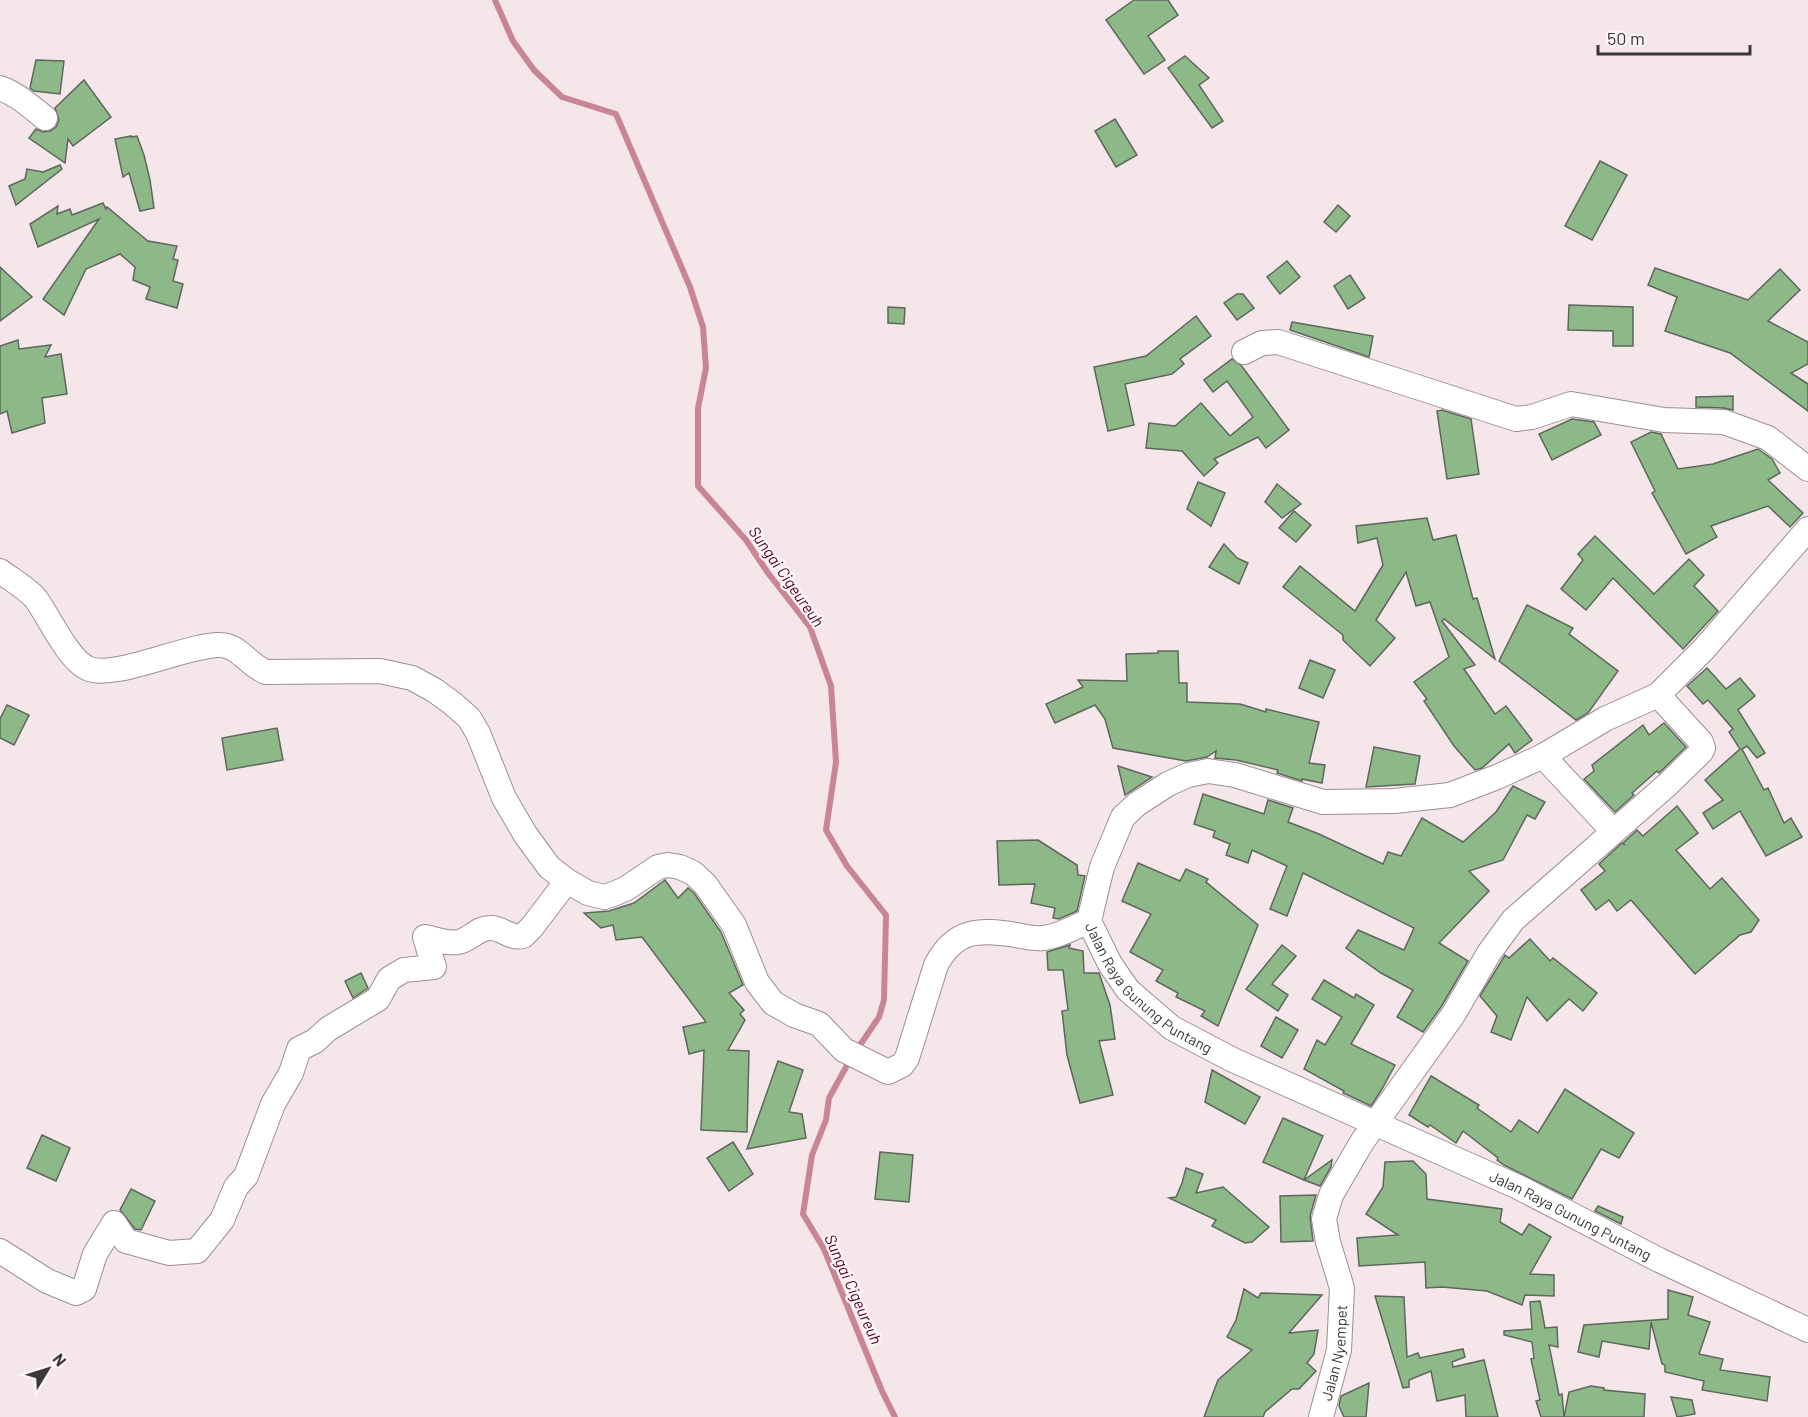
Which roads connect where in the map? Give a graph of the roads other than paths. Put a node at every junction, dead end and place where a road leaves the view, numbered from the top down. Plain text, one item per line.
1 (0, 88) edge
2 (45, 118) dead end
3 (1244, 352) dead end
4 (1808, 469) edge
5 (1808, 529) edge
6 (0, 571) edge
7 (1658, 695) junction
8 (1543, 756) junction
9 (1613, 831) junction
10 (567, 881) junction
11 (1089, 921) junction
12 (1376, 1123) junction
13 (0, 1251) edge
14 (1808, 1329) edge
15 (1321, 1417) edge

1 - 2 street
3 - 4 street
5 - 7 street, Jalan Raya Gunung Puntang
6 - 10 street
7 - 8 street, Jalan Raya Gunung Puntang
7 - 9 street, Jalan Nyempet
8 - 9 street
8 - 11 street, Jalan Raya Gunung Puntang
9 - 12 street, Jalan Nyempet
10 - 11 street
10 - 13 street
11 - 12 street, Jalan Raya Gunung Puntang
12 - 14 street, Jalan Raya Gunung Puntang
12 - 15 street, Jalan Nyempet

